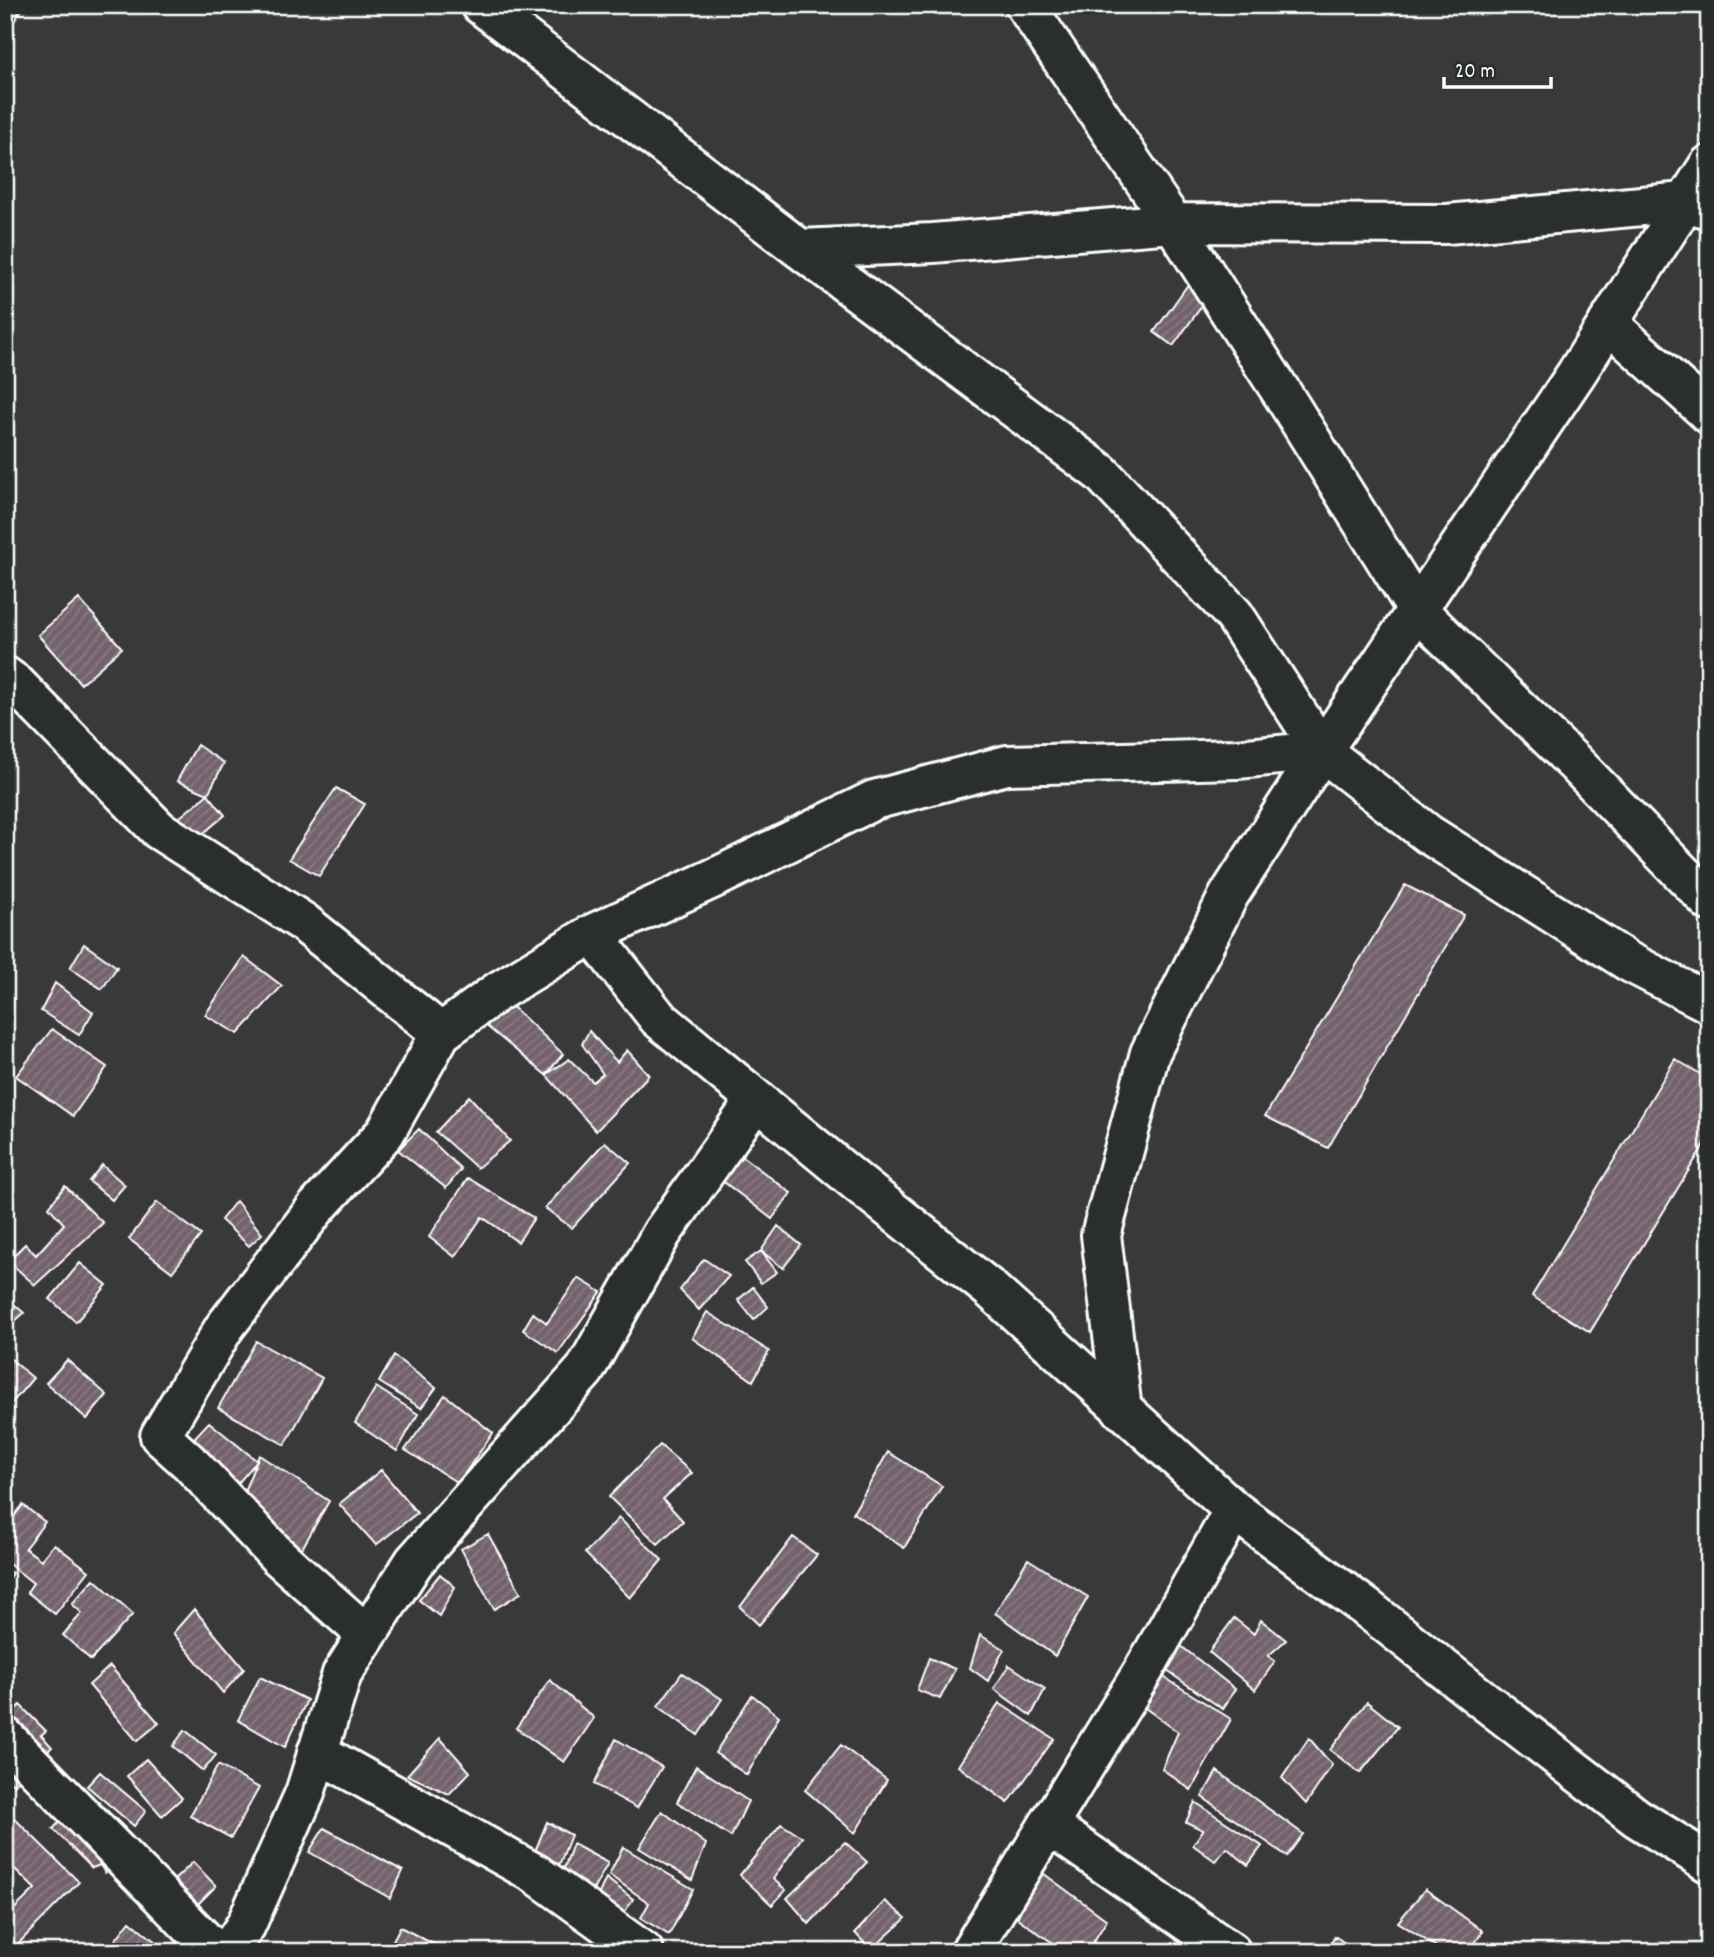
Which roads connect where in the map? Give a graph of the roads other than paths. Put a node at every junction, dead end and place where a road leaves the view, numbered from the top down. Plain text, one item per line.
1 (481, 5) edge
2 (1025, 5) edge
3 (1709, 165) edge
4 (1697, 205) edge
5 (1172, 223) junction
6 (800, 249) junction
7 (1608, 323) junction
8 (1709, 414) edge
9 (1417, 610) junction
10 (5, 676) edge
11 (1322, 751) junction
12 (1709, 901) edge
13 (592, 934) junction
14 (1709, 1003) edge
15 (441, 1033) junction
16 (756, 1100) junction
17 (1122, 1410) junction
18 (1234, 1510) junction
19 (367, 1635) junction
20 (5, 1737) edge
21 (317, 1752) junction
22 (1048, 1825) junction
23 (1709, 1863) edge
24 (216, 1952) edge
25 (228, 1952) edge
26 (644, 1952) edge
27 (971, 1952) edge
28 (1230, 1952) edge

1 - 6 street
2 - 5 street
3 - 4 street
4 - 5 street
4 - 7 street
5 - 6 street
5 - 9 street
6 - 11 street
7 - 8 street
7 - 9 street
9 - 11 street
9 - 12 street
10 - 15 street
11 - 13 street
11 - 14 street
11 - 17 street
13 - 15 street
13 - 16 street
15 - 19 street
16 - 17 street
16 - 19 street
17 - 18 street
18 - 22 street
18 - 23 street
19 - 21 street
20 - 24 street
21 - 25 street
21 - 26 street
22 - 27 street
22 - 28 street

